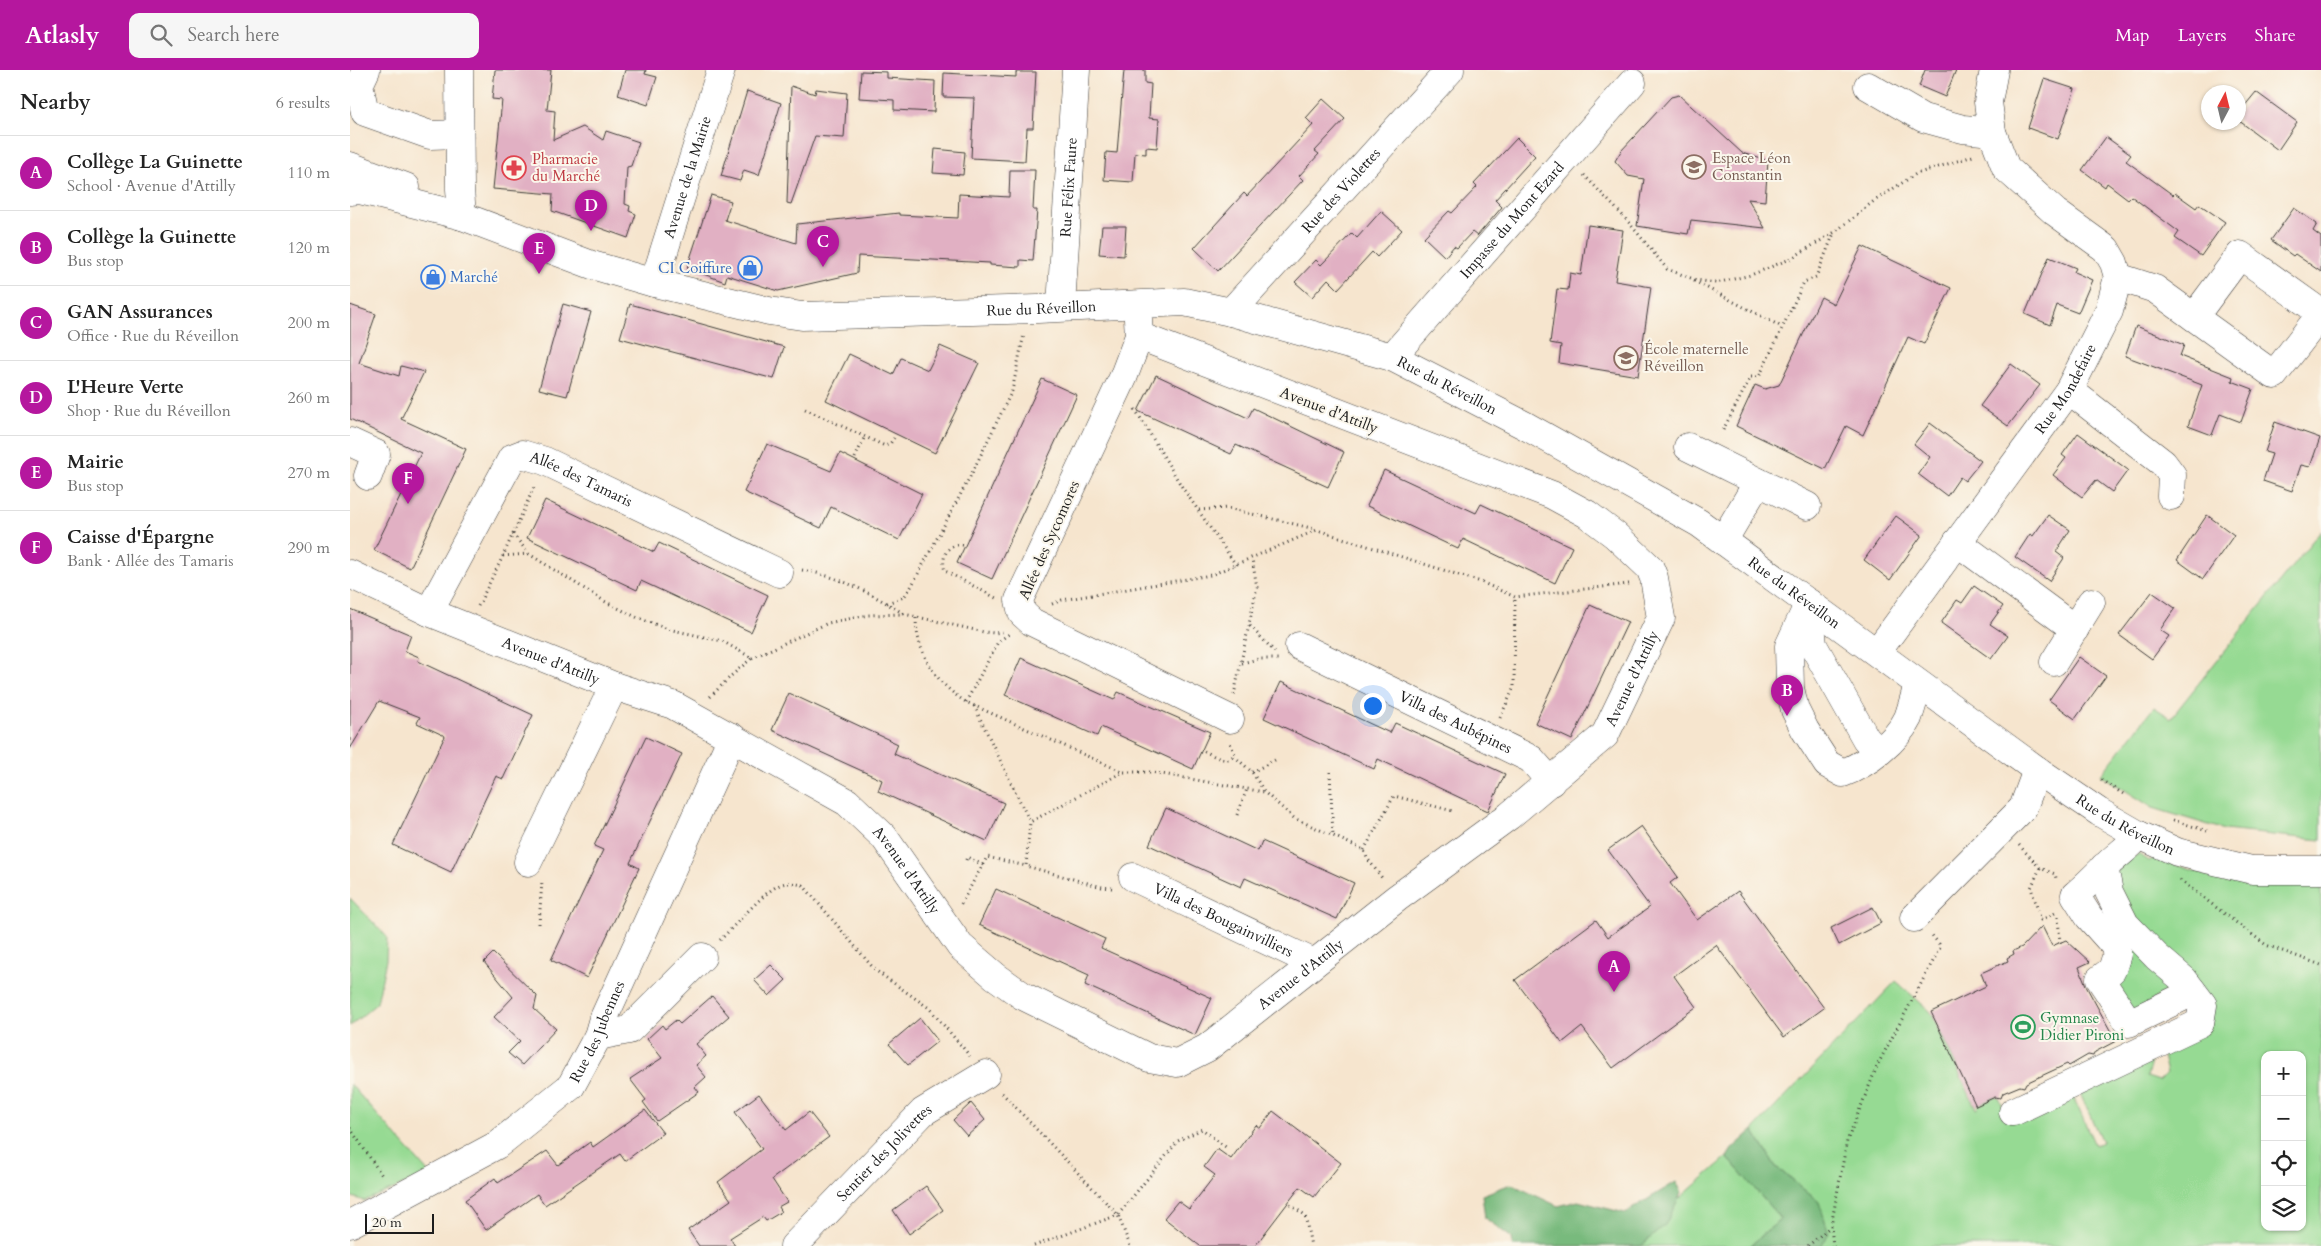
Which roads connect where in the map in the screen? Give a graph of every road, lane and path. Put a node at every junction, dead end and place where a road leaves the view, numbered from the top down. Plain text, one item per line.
1 (366, 70) edge
2 (459, 70) edge
3 (721, 70) edge
4 (1076, 70) edge
5 (1450, 70) edge
6 (1994, 70) edge
7 (1632, 83) dead end
8 (1868, 86) dead end
9 (459, 134) junction
10 (1995, 141) junction
11 (1567, 157) junction
12 (350, 166) edge
13 (350, 190) edge
14 (462, 216) junction
15 (1835, 232) junction
16 (1682, 274) junction
17 (2118, 277) junction
18 (654, 283) junction
19 (1137, 303) junction
20 (1049, 308) junction
21 (1231, 312) junction
22 (2321, 313) edge
23 (2194, 317) junction
24 (1782, 328) junction
25 (1139, 336) junction
26 (1392, 357) junction
27 (2069, 390) junction
28 (1115, 396) junction
29 (805, 409) dead end
30 (1723, 430) dead end
31 (865, 436) junction
32 (894, 438) dead end
33 (350, 442) edge
34 (1688, 447) dead end
35 (855, 458) dead end
36 (545, 461) junction
37 (368, 476) dead end
38 (1758, 482) junction
39 (2171, 496) dead end
40 (1807, 506) dead end
41 (1198, 510) junction
42 (1316, 530) junction
43 (513, 534) junction
44 (1723, 541) junction
45 (1957, 542) junction
46 (963, 545) dead end
47 (529, 554) junction
48 (503, 556) junction
49 (1252, 559) junction
50 (1236, 565) junction
51 (1650, 568) junction
52 (777, 572) joint
53 (350, 574) edge
54 (1515, 597) junction
55 (2092, 602) dead end
56 (886, 603) junction
57 (1809, 603) junction
58 (429, 612) junction
59 (904, 614) junction
60 (1018, 615) junction
61 (916, 618) junction
62 (467, 626) junction
63 (2075, 629) junction
64 (1291, 652) joint
65 (1877, 652) junction
66 (752, 658) junction
67 (2054, 662) dead end
68 (1242, 663) junction
69 (1918, 684) junction
70 (614, 686) junction
71 (966, 702) junction
72 (974, 705) junction
73 (700, 718) junction
74 (1228, 718) junction
75 (732, 737) junction
76 (1490, 739) junction
77 (1878, 751) junction
78 (1204, 752) dead end
79 (1234, 756) junction
80 (1275, 760) dead end
81 (2037, 770) junction
82 (1123, 772) junction
83 (1252, 772) junction
84 (1330, 772) dead end
85 (2094, 776) dead end
86 (1551, 782) junction
87 (1247, 789) junction
88 (1264, 792) junction
89 (2133, 800) dead end
90 (1453, 811) dead end
91 (1237, 815) dead end
92 (2165, 818) dead end
93 (1030, 822) junction
94 (2004, 828) junction
95 (2208, 832) dead end
96 (2139, 835) junction
97 (1334, 836) junction
98 (1364, 850) junction
99 (529, 859) joint
100 (966, 860) dead end
101 (983, 865) junction
102 (1026, 866) junction
103 (2104, 867) junction
104 (2040, 868) junction
105 (2321, 870) edge
106 (2172, 874) dead end
107 (1132, 877) joint
108 (2058, 883) dead end
109 (1397, 898) junction
110 (2063, 909) dead end
111 (2057, 912) junction
112 (1914, 918) joint
113 (942, 920) junction
114 (538, 924) dead end
115 (2060, 943) dead end
116 (702, 957) joint
117 (1314, 963) junction
118 (2321, 965) edge
119 (2193, 992) junction
120 (598, 1036) junction
121 (986, 1074) junction
122 (2012, 1112) dead end
123 (350, 1128) edge
124 (1227, 1148) dead end
125 (386, 1181) dead end
126 (1290, 1205) dead end
127 (1118, 1215) junction
128 (350, 1224) edge
129 (1831, 1226) junction
130 (794, 1246) edge
131 (1034, 1246) edge
132 (1130, 1246) edge
133 (1311, 1246) edge
134 (1808, 1246) edge
135 (1833, 1246) edge

1 - 9 street
2 - 9 street
3 - 18 street, Avenue de la Mairie
4 - 20 street, Rue Félix Faure
5 - 21 street, Rue des Violettes
6 - 10 street
7 - 11 street, Impasse du Mont Ezard
8 - 10 street
9 - 14 street
10 - 15 path
10 - 17 street
11 - 16 path
11 - 26 street, Impasse du Mont Ezard
12 - 14 street, Rue du Réveillon
13 - 14 street, Rue du Réveillon
14 - 18 street, Rue du Réveillon
15 - 16 path
15 - 24 path
16 - 24 path
17 - 23 street
17 - 27 street, Rue Mondefaire
18 - 20 street, Rue du Réveillon
19 - 20 street, Rue du Réveillon
19 - 21 street, Rue du Réveillon
19 - 25 street
20 - 56 path
21 - 26 street, Rue du Réveillon
22 - 23 street
22 - 23 street
24 - 30 path
25 - 28 street, Allée des Sycomores
25 - 51 street, Avenue d'Attilly
26 - 44 street, Rue du Réveillon
27 - 39 street
27 - 45 street, Rue Mondefaire
28 - 41 path
28 - 60 street, Allée des Sycomores
29 - 31 path
31 - 32 path
31 - 35 path
33 - 37 street
34 - 38 street
36 - 43 path
36 - 52 street, Allée des Tamaris
36 - 58 street, Allée des Tamaris
38 - 40 street
38 - 44 street
41 - 42 path
41 - 50 path
42 - 49 path
42 - 54 path
43 - 47 path
43 - 48 path
44 - 57 street, Rue du Réveillon
45 - 63 street
45 - 65 street, Rue Mondefaire
46 - 60 path
47 - 48 path
47 - 66 path
48 - 62 path
49 - 50 path
49 - 68 path
50 - 60 path
51 - 54 path
51 - 86 street, Avenue d'Attilly
52 - 56 path
53 - 58 street, Avenue d'Attilly
54 - 76 path
55 - 63 street
56 - 59 path
57 - 65 street, Rue du Réveillon
57 - 77 street
57 - 77 street
58 - 62 street, Avenue d'Attilly
59 - 61 path
59 - 66 path
60 - 61 path
60 - 71 path
60 - 74 street, Allée des Sycomores
61 - 71 path
62 - 70 street, Avenue d'Attilly
63 - 67 street
64 - 68 path
64 - 76 street, Villa des Aubépines
65 - 69 street, Rue du Réveillon
66 - 73 path
68 - 74 path
69 - 77 street
69 - 81 street, Rue du Réveillon
70 - 73 street, Avenue d'Attilly
70 - 99 street
71 - 72 path
72 - 82 path
72 - 93 path
73 - 75 street, Avenue d'Attilly
74 - 79 path
75 - 113 street, Avenue d'Attilly
75 - 120 street, Rue des Jubennes
76 - 86 street, Villa des Aubépines
78 - 79 path
79 - 83 path
80 - 83 path
81 - 94 street
81 - 96 street, Rue du Réveillon
82 - 87 path
82 - 93 path
83 - 88 path
84 - 97 path
85 - 89 path
86 - 109 street, Avenue d'Attilly
87 - 88 path
87 - 91 path
88 - 97 path
90 - 98 path
92 - 95 path
93 - 102 path
94 - 104 path
94 - 112 street
96 - 103 street
96 - 105 street, Rue du Réveillon
97 - 98 path
98 - 109 path
99 - 114 path
100 - 101 path
101 - 102 path
101 - 113 path
102 - 107 path
103 - 119 street
103 - 119 street
104 - 108 path
104 - 111 path
106 - 118 path
107 - 117 street, Villa des Bougainvilliers
109 - 117 street, Avenue d'Attilly
110 - 111 path
111 - 115 path
112 - 129 path
113 - 117 street, Avenue d'Attilly
116 - 120 street
116 - 121 path
119 - 122 street
120 - 128 street, Rue des Jubennes
121 - 127 path
121 - 130 street, Sentier des Jolivettes
123 - 125 path
124 - 127 path
126 - 133 path
127 - 131 path
127 - 132 path
129 - 134 path
129 - 135 path

